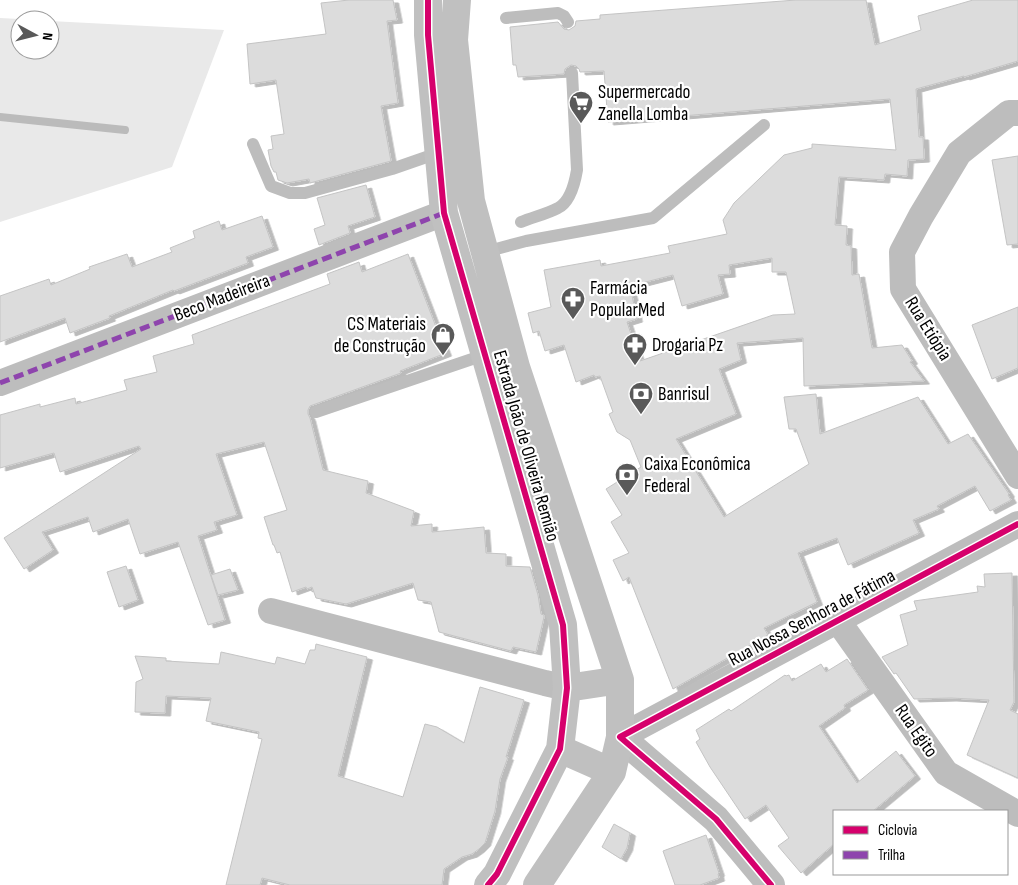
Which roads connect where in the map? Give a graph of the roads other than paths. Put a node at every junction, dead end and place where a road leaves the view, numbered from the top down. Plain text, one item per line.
1 (428, 0) edge
2 (457, 0) edge
3 (506, 18) dead end
4 (568, 22) dead end
5 (572, 73) dead end
6 (1014, 113) edge
7 (764, 126) dead end
8 (252, 144) dead end
9 (438, 153) junction
10 (444, 213) junction
11 (522, 222) dead end
12 (485, 252) junction
13 (484, 355) junction
14 (0, 383) edge
15 (316, 412) dead end
16 (1018, 476) edge
17 (1018, 524) edge
18 (271, 611) dead end
19 (838, 621) junction
20 (620, 680) junction
21 (567, 688) junction
22 (620, 737) junction
23 (560, 749) junction
24 (612, 772) junction
25 (1018, 814) edge
26 (488, 885) edge
27 (537, 885) edge
28 (771, 885) edge

1 - 9 main road, Estrada João de Oliveira Remião
2 - 12 main road, Estrada João de Oliveira Remião
3 - 4 lane
5 - 11 lane
6 - 16 street, Rua Etiópia
7 - 12 lane
8 - 9 lane
9 - 10 main road, Estrada João de Oliveira Remião
10 - 13 main road, Estrada João de Oliveira Remião
10 - 14 street, Beco Madeireira
12 - 20 main road, Estrada João de Oliveira Remião
13 - 15 lane
13 - 21 main road, Estrada João de Oliveira Remião
17 - 19 street, Rua Nossa Senhora de Fátima
18 - 21 street
19 - 22 street, Rua Nossa Senhora de Fátima
19 - 25 street, Rua Egito
20 - 21 main road
20 - 22 main road, Estrada João de Oliveira Remião
21 - 23 main road, Estrada João de Oliveira Remião
22 - 24 main road, Estrada João de Oliveira Remião
22 - 28 street
23 - 24 main road
23 - 26 main road, Estrada João de Oliveira Remião
24 - 27 main road, Estrada João de Oliveira Remião

